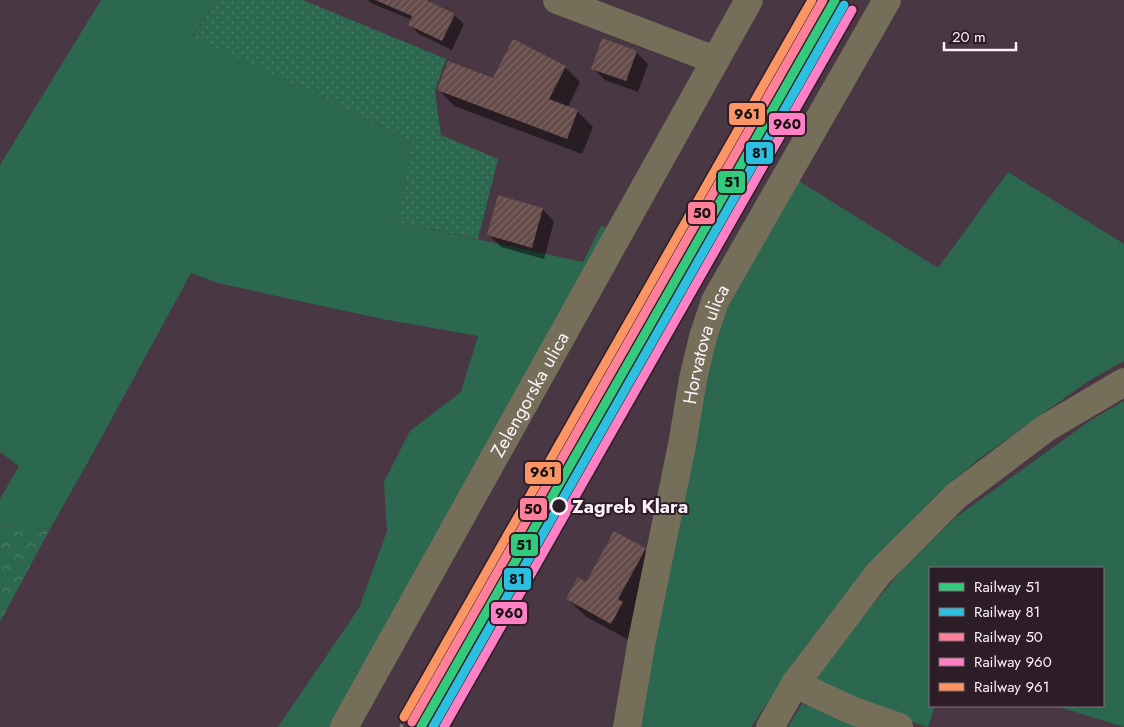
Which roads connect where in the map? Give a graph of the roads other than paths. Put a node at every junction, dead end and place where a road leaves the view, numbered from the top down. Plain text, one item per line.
1 (558, 0) edge
2 (749, 0) edge
3 (887, 0) edge
4 (715, 60) junction
5 (1124, 382) edge
6 (795, 684) junction
7 (344, 727) edge
8 (627, 727) edge
9 (770, 727) edge
10 (899, 727) edge

1 - 4 street
2 - 4 street, Zelengorska ulica
3 - 8 street, Horvatova ulica
4 - 7 street, Zelengorska ulica
5 - 6 street
6 - 9 street
6 - 10 street

